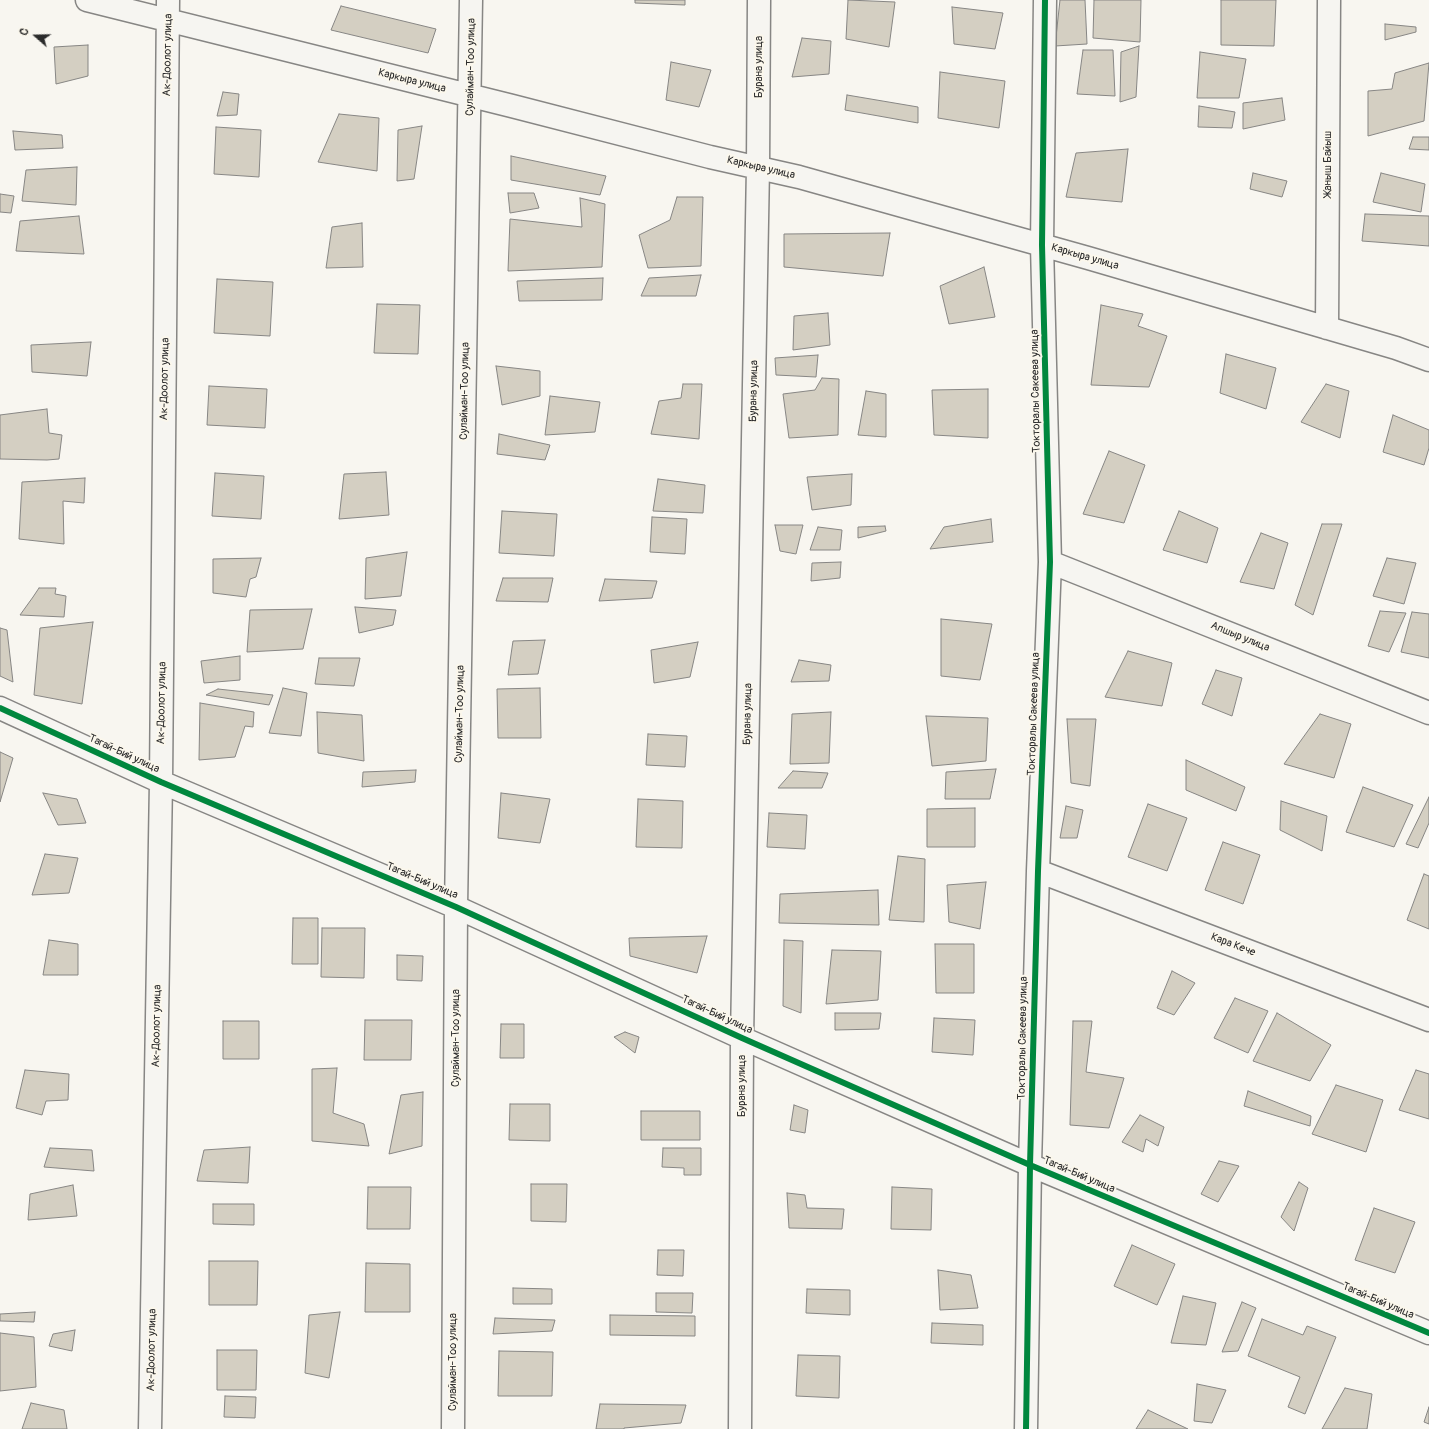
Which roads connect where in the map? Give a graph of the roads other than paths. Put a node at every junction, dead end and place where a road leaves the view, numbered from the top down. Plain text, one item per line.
1 (86, 0) edge
2 (471, 0) edge
3 (759, 0) edge
4 (1045, 0) edge
5 (1330, 0) edge
6 (168, 10) edge
7 (470, 96) junction
8 (758, 167) junction
9 (1042, 245) junction
10 (1327, 328) junction
11 (1429, 360) edge
12 (1050, 562) junction
13 (0, 708) edge
14 (1429, 713) edge
15 (161, 782) junction
16 (1038, 871) junction
17 (456, 907) junction
18 (1429, 1020) edge
19 (742, 1038) junction
20 (1030, 1165) junction
21 (1429, 1333) edge
22 (150, 1429) edge
23 (453, 1429) edge
24 (740, 1429) edge
25 (1026, 1429) edge

1 - 6 street, Каркыра улица
2 - 7 street, Сулайман-Тоо улица
3 - 8 street, Бурана улица
4 - 9 street, Токторалы Сакеева улица
5 - 10 street, Жаныш Байыш
6 - 7 street, Каркыра улица
6 - 15 street, Ак-Доолот улица
7 - 8 street, Каркыра улица
7 - 17 street, Сулайман-Тоо улица
8 - 9 street, Каркыра улица
8 - 19 street, Бурана улица
9 - 10 street, Каркыра улица
9 - 12 street, Токторалы Сакеева улица
10 - 11 street, Каркыра улица
12 - 14 street, Апшыр улица
12 - 16 street, Токторалы Сакеева улица
13 - 15 street, Тагай-Бий улица
15 - 17 street, Тагай-Бий улица
15 - 22 street, Ак-Доолот улица
16 - 18 street, Кара Кече
16 - 20 street, Токторалы Сакеева улица
17 - 19 street, Тагай-Бий улица
17 - 23 street, Сулайман-Тоо улица
19 - 20 street, Тагай-Бий улица
19 - 24 street, Бурана улица
20 - 21 street, Тагай-Бий улица
20 - 25 street, Токторалы Сакеева улица

